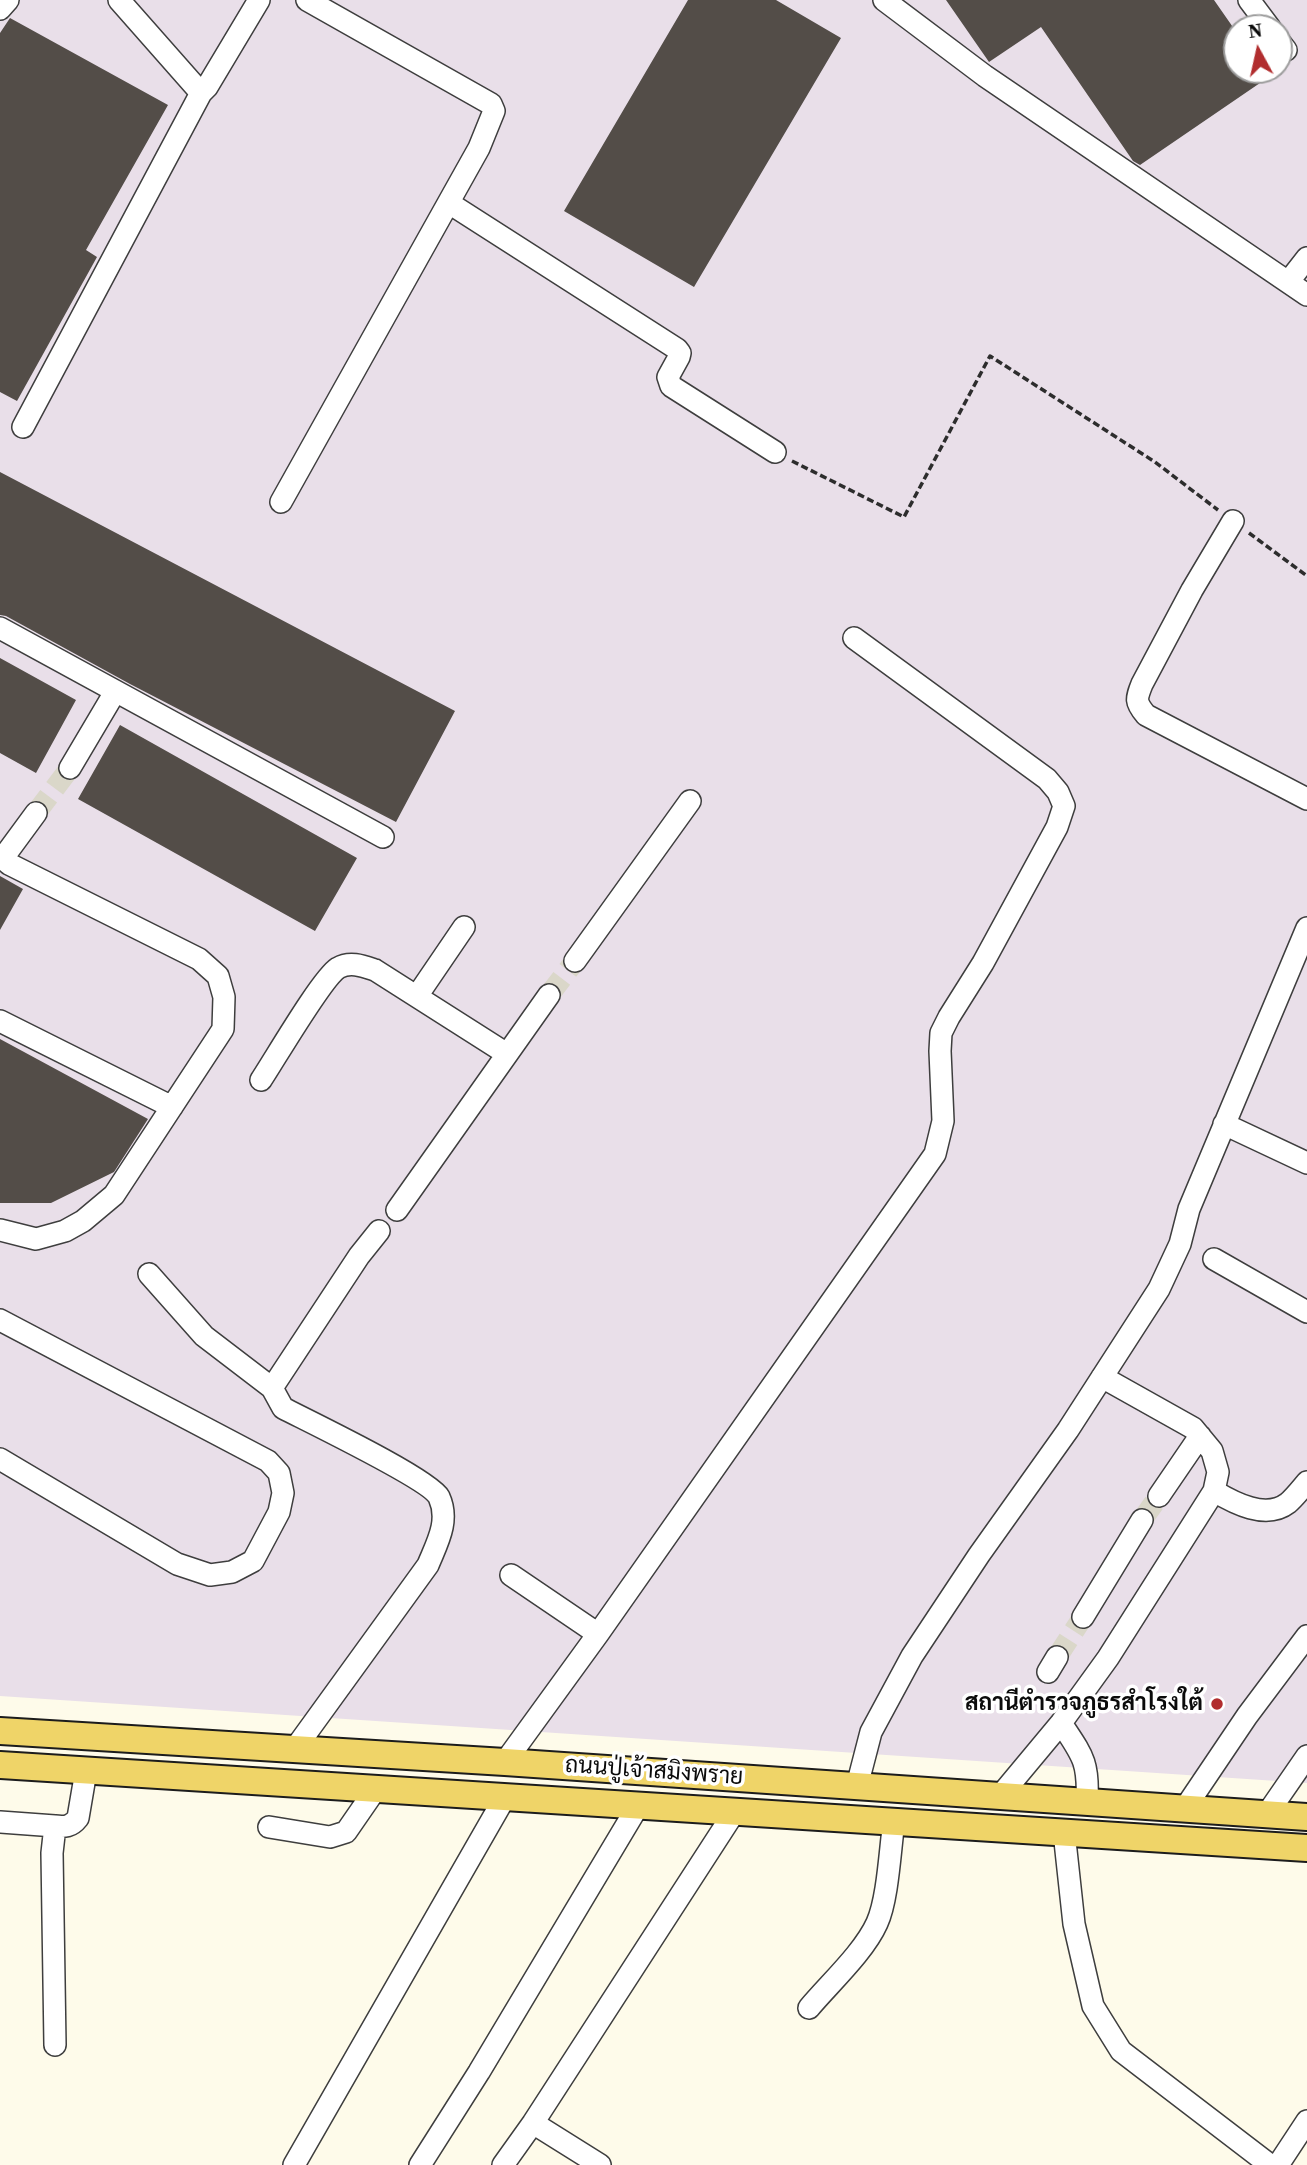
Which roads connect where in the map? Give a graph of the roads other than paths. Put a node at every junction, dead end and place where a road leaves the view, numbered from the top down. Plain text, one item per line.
1 (8, 0) edge
2 (119, 0) edge
3 (258, 0) edge
4 (307, 0) edge
5 (884, 0) edge
6 (0, 9) edge
7 (201, 93) junction
8 (449, 203) junction
9 (1307, 258) edge
10 (1289, 281) junction
11 (1307, 295) edge
12 (23, 428) dead end
13 (775, 452) road end
14 (281, 502) dead end
15 (1233, 522) road end
16 (0, 628) edge
17 (854, 638) dead end
18 (115, 692) junction
19 (70, 768) tunnel mouth
20 (1307, 799) edge
21 (690, 801) dead end
22 (36, 813) tunnel mouth
23 (383, 837) dead end
24 (1, 857) edge
25 (464, 927) dead end
26 (1307, 928) edge
27 (575, 961) tunnel mouth
28 (549, 995) tunnel mouth
29 (416, 996) junction
30 (0, 1021) edge
31 (507, 1054) junction
32 (261, 1080) dead end
33 (172, 1107) junction
34 (1224, 1125) junction
35 (1307, 1163) edge
36 (397, 1210) dead end
37 (0, 1230) edge
38 (379, 1231) dead end
39 (1214, 1259) dead end
40 (149, 1274) dead end
41 (1307, 1312) edge
42 (0, 1320) edge
43 (1102, 1377) junction
44 (272, 1388) junction
45 (1200, 1436) junction
46 (0, 1459) edge
47 (1307, 1482) edge
48 (1214, 1492) junction
49 (1159, 1496) tunnel mouth
50 (1142, 1520) tunnel mouth
51 (511, 1575) dead end
52 (1083, 1617) tunnel mouth
53 (598, 1634) junction
54 (1307, 1636) edge
55 (1061, 1723) junction
56 (0, 1731) edge
57 (294, 1750) junction
58 (1307, 1756) edge
59 (505, 1762) junction
60 (0, 1765) edge
61 (86, 1771) junction
62 (857, 1786) junction
63 (375, 1790) junction
64 (1001, 1795) junction
65 (505, 1797) junction
66 (1087, 1801) junction
67 (638, 1806) junction
68 (1191, 1809) junction
69 (735, 1811) junction
70 (1267, 1814) junction
71 (1307, 1817) edge
72 (855, 1818) junction
73 (894, 1821) junction
74 (0, 1822) edge
75 (55, 1826) junction
76 (269, 1827) dead end
77 (1064, 1832) junction
78 (1195, 1840) junction
79 (1307, 1848) edge
80 (809, 2008) dead end
81 (55, 2045) dead end
82 (1307, 2121) edge
83 (533, 2123) junction
84 (519, 2156) edge
85 (294, 2165) edge
86 (420, 2165) edge
87 (503, 2165) edge
88 (600, 2165) edge
89 (1270, 2165) edge
90 (1278, 2165) edge

1 - 6 street
2 - 7 street
3 - 7 street
4 - 8 street
5 - 10 street
7 - 12 street
8 - 13 street
8 - 14 street
9 - 10 street
10 - 11 street
15 - 20 street
16 - 18 street
17 - 53 street
18 - 19 street
18 - 23 street
21 - 27 street
22 - 24 street
24 - 33 street
25 - 29 street
26 - 34 street
28 - 31 street
29 - 31 street
29 - 32 street
30 - 33 street
31 - 36 street
33 - 37 street
34 - 35 street
34 - 43 street
38 - 44 street
39 - 41 street
40 - 44 street
42 - 46 street
43 - 45 street
43 - 62 street
44 - 57 street
45 - 48 street
45 - 49 street
47 - 48 street
48 - 55 street
50 - 52 street
51 - 53 street
53 - 59 street
54 - 68 street
55 - 64 street
55 - 66 street
56 - 57 main road, ถนนปู่เจ้าสมิงพราย
57 - 59 main road, ถนนปู่เจ้าสมิงพราย
58 - 70 street
59 - 62 main road, ถนนปู่เจ้าสมิงพราย
60 - 61 main road, ถนนปู่เจ้าสมิงพราย
61 - 63 main road, ถนนปู่เจ้าสมิงพราย
61 - 75 street
62 - 64 main road, ถนนปู่เจ้าสมิงพราย
62 - 72 main road
63 - 65 main road, ถนนปู่เจ้าสมิงพราย
63 - 76 street
64 - 66 main road, ถนนปู่เจ้าสมิงพราย
65 - 67 main road, ถนนปู่เจ้าสมิงพราย
65 - 85 street
66 - 68 main road, ถนนปู่เจ้าสมิงพราย
67 - 69 main road, ถนนปู่เจ้าสมิงพราย
67 - 86 street
68 - 70 main road, ถนนปู่เจ้าสมิงพราย
68 - 78 main road
69 - 72 main road, ถนนปู่เจ้าสมิงพราย
69 - 83 street
70 - 71 main road, ถนนปู่เจ้าสมิงพราย
72 - 73 main road, ถนนปู่เจ้าสมิงพราย
73 - 77 main road, ถนนปู่เจ้าสมิงพราย
73 - 80 street
74 - 75 street
75 - 81 street
77 - 78 main road, ถนนปู่เจ้าสมิงพราย
77 - 89 street
78 - 79 main road, ถนนปู่เจ้าสมิงพราย
82 - 90 street
83 - 84 street
83 - 88 street
84 - 87 street

